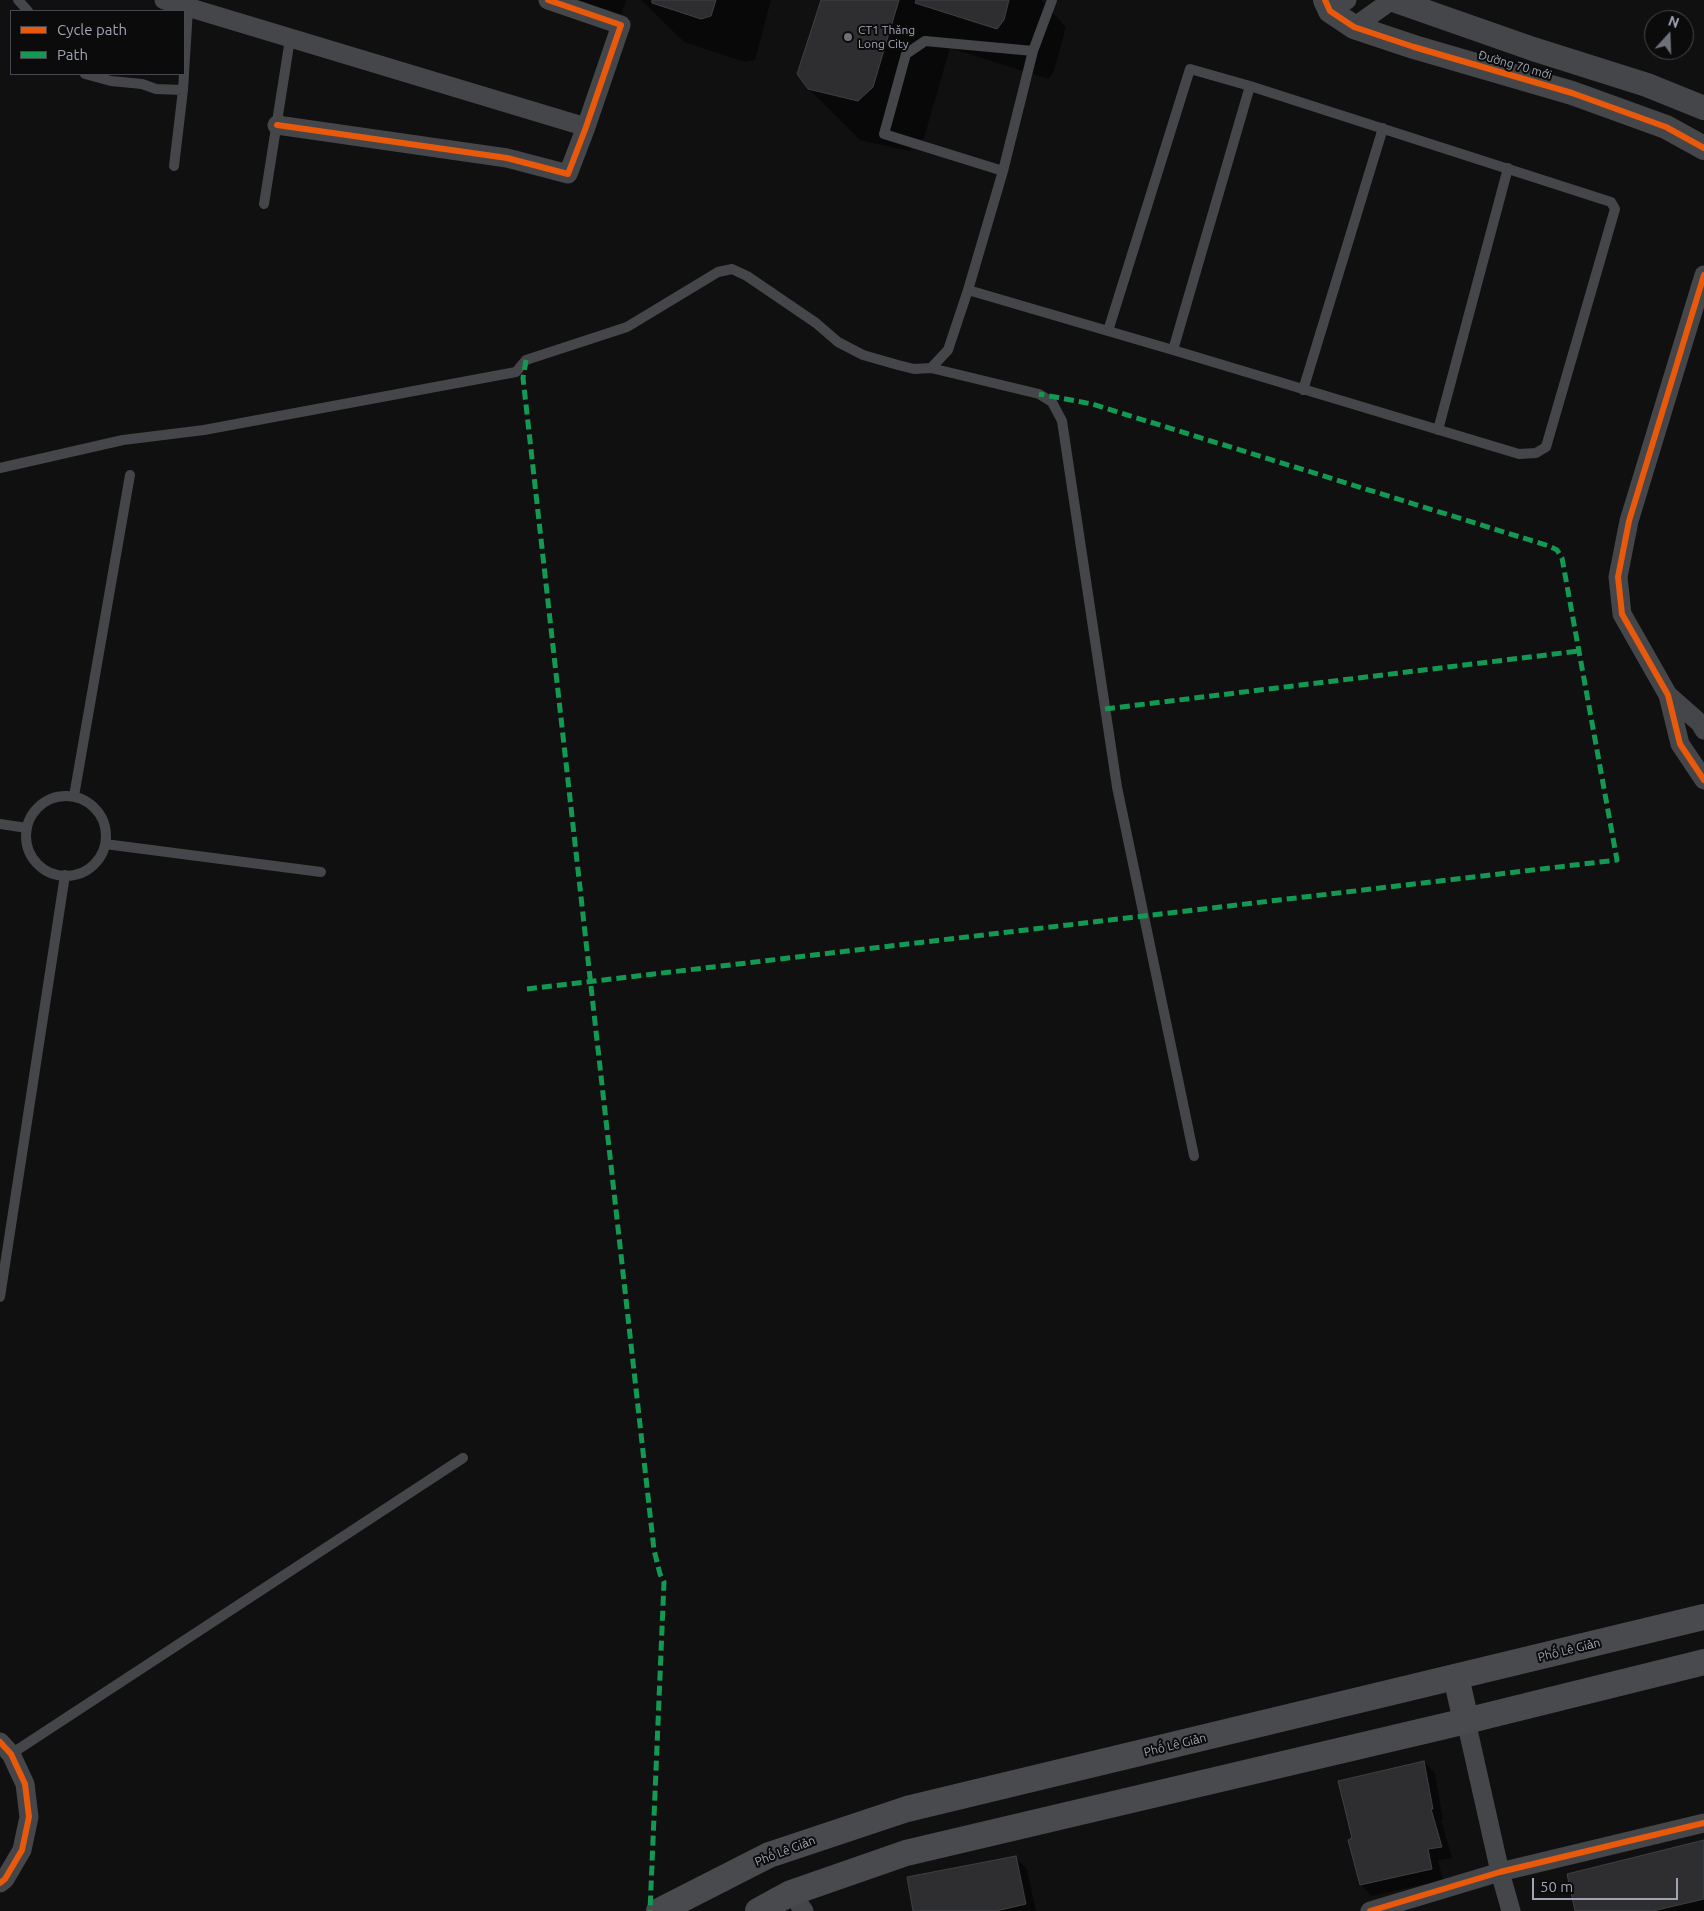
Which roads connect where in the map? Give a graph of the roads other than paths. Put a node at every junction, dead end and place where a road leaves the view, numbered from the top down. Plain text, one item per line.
1 (18, 0) edge
2 (164, 0) edge
3 (548, 0) edge
4 (1052, 0) edge
5 (1392, 0) edge
6 (189, 4) edge
7 (1334, 4) edge
8 (27, 10) edge
9 (1354, 27) junction
10 (290, 39) junction
11 (1033, 51) junction
12 (185, 61) edge
13 (89, 75) edge
14 (184, 75) edge
15 (1250, 86) junction
16 (183, 90) junction
17 (1704, 108) edge
18 (277, 125) junction
19 (586, 127) junction
20 (1383, 128) junction
21 (1704, 148) edge
22 (174, 166) dead end
23 (1508, 168) junction
24 (1002, 171) junction
25 (264, 204) dead end
26 (1704, 275) edge
27 (968, 290) junction
28 (1108, 331) junction
29 (1173, 350) junction
30 (931, 368) junction
31 (1303, 390) junction
32 (1438, 430) junction
33 (0, 468) edge
34 (130, 475) dead end
35 (1668, 695) junction
36 (1704, 730) edge
37 (1704, 780) edge
38 (74, 796) junction
39 (0, 824) edge
40 (27, 828) junction
41 (105, 844) junction
42 (321, 872) dead end
43 (65, 876) junction
44 (1194, 1156) dead end
45 (0, 1298) edge
46 (463, 1458) dead end
47 (1704, 1617) edge
48 (1704, 1662) edge
49 (1456, 1677) junction
50 (1466, 1721) junction
51 (5, 1748) edge
52 (1704, 1823) edge
53 (1500, 1872) junction
54 (0, 1883) edge
55 (798, 1902) edge
56 (659, 1911) edge
57 (758, 1911) edge
58 (1370, 1911) edge
59 (1511, 1911) edge

1 - 8 lane
2 - 6 street
3 - 19 street
4 - 11 lane
5 - 9 street
5 - 17 street, Đường 70 mới
6 - 10 street
6 - 12 lane
7 - 9 street, Đường 70 mới
9 - 21 street, Đường 70 mới
10 - 18 lane
10 - 19 street
11 - 24 lane
11 - 24 lane
13 - 16 lane
14 - 16 lane
15 - 20 lane
15 - 28 lane
15 - 29 lane
16 - 22 lane
18 - 19 street
18 - 25 lane
20 - 23 lane
20 - 31 lane
23 - 32 lane
23 - 32 lane
24 - 27 lane
26 - 35 street
27 - 28 lane
27 - 30 lane
28 - 29 lane
29 - 31 lane
30 - 33 lane
30 - 44 lane
31 - 32 lane
34 - 38 lane
35 - 36 street
35 - 37 street
38 - 40 lane
38 - 41 lane
39 - 40 lane
40 - 43 lane
41 - 42 lane
41 - 43 lane
43 - 45 lane
46 - 51 lane
47 - 49 main road, Phố Lê Giản
48 - 50 main road
49 - 50 main road
49 - 56 main road, Phố Lê Giản
50 - 53 street
50 - 55 main road
51 - 54 street
52 - 53 street
53 - 58 street
53 - 59 street
55 - 57 main road

